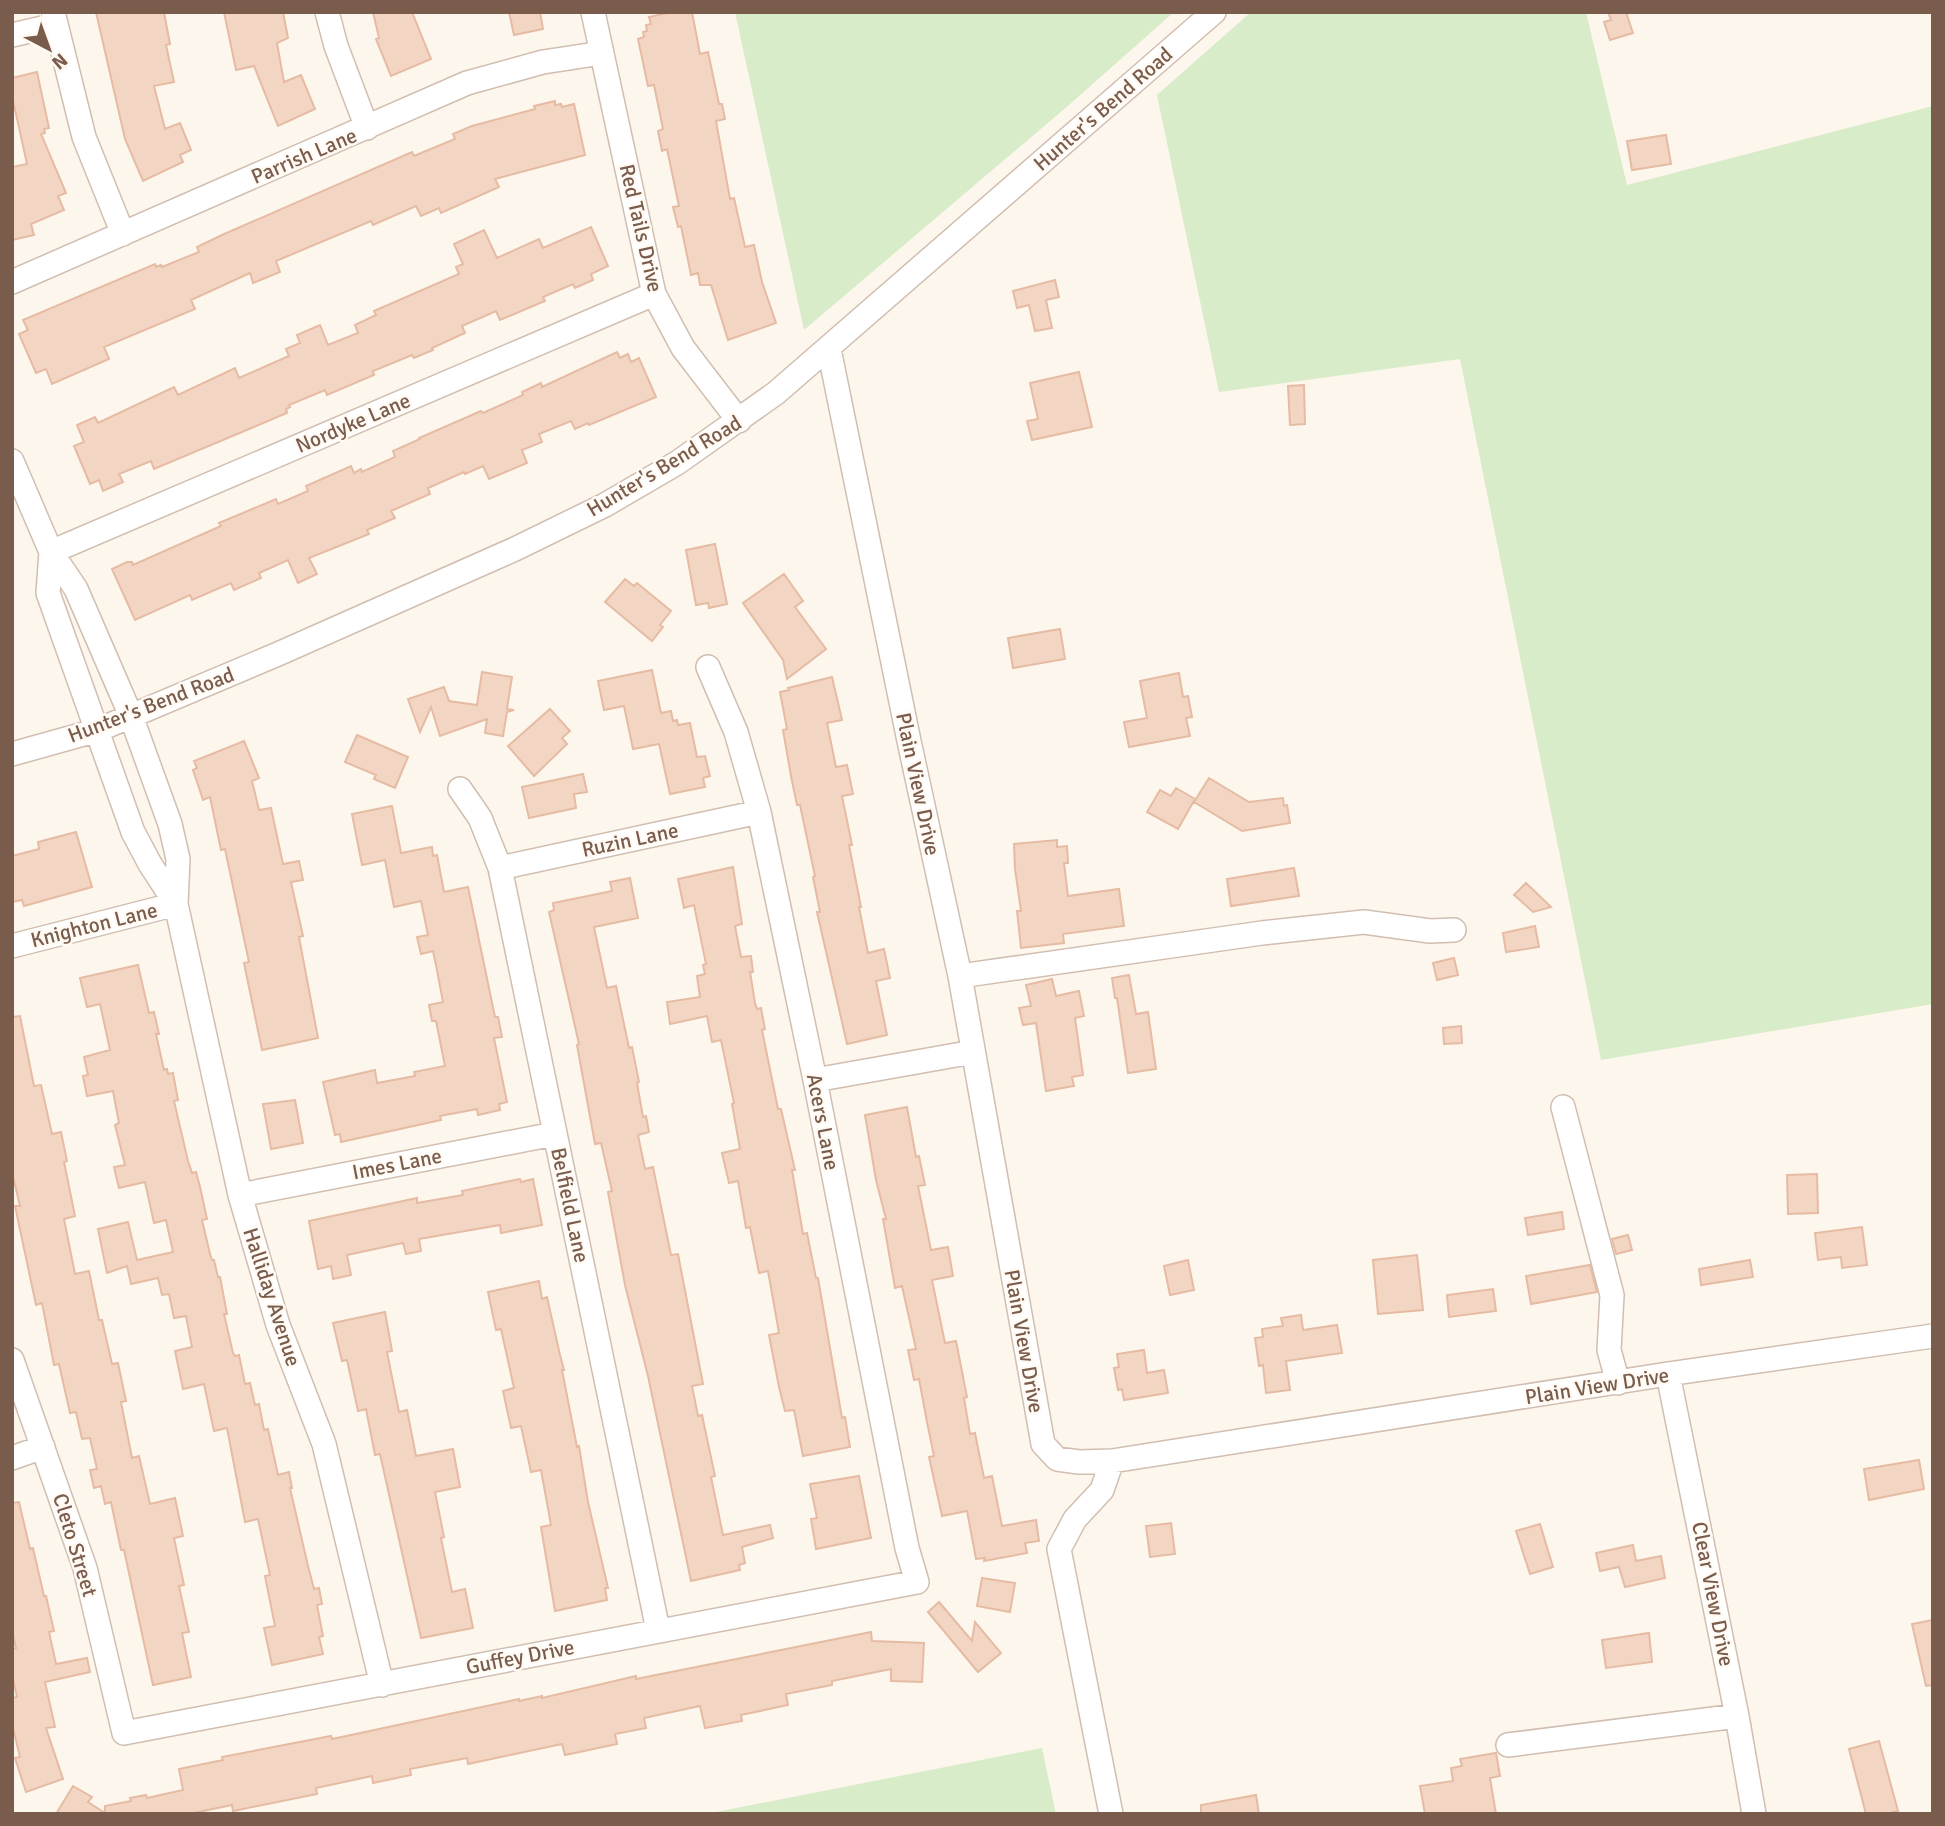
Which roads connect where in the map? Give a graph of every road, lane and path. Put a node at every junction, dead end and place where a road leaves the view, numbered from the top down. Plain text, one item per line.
1 (327, 12) edge
2 (593, 12) edge
3 (1214, 12) edge
4 (55, 19) edge
5 (12, 35) edge
6 (602, 53) junction
7 (367, 128) junction
8 (123, 234) junction
9 (12, 282) edge
10 (654, 294) junction
11 (829, 348) junction
12 (739, 422) junction
13 (12, 461) edge
14 (51, 552) junction
15 (708, 667) dead end
16 (131, 716) junction
17 (98, 730) junction
18 (12, 754) edge
19 (460, 789) dead end
20 (759, 812) junction
21 (500, 868) junction
22 (176, 904) junction
23 (1454, 930) dead end
24 (12, 946) edge
25 (960, 976) junction
26 (973, 1052) junction
27 (815, 1080) junction
28 (1563, 1107) dead end
29 (554, 1134) junction
30 (240, 1195) junction
31 (1933, 1336) edge
32 (12, 1360) edge
33 (1668, 1374) junction
34 (1618, 1383) junction
35 (43, 1447) junction
36 (12, 1458) edge
37 (1112, 1461) junction
38 (917, 1582) joint
39 (658, 1630) junction
40 (382, 1685) junction
41 (1737, 1716) junction
42 (124, 1733) joint
43 (1508, 1745) dead end
44 (1111, 1814) edge
45 (1754, 1814) edge

1 - 7 street
2 - 6 street, Red Tails Drive
3 - 11 street, Hunter's Bend Road
4 - 5 street
4 - 8 street
6 - 7 street, Parrish Lane
6 - 10 street, Red Tails Drive
7 - 8 street, Parrish Lane
8 - 9 street, Parrish Lane
10 - 12 street, Red Tails Drive
10 - 14 street, Nordyke Lane
11 - 12 street, Hunter's Bend Road
11 - 25 street, Plain View Drive
12 - 16 street, Hunter's Bend Road
13 - 14 street, Halliday Avenue
14 - 16 street, Halliday Avenue
14 - 17 street, Halliday Avenue
15 - 20 street, Acers Lane
16 - 17 street, Hunter's Bend Road
16 - 22 street, Halliday Avenue
17 - 18 street, Hunter's Bend Road
17 - 22 street, Halliday Avenue
19 - 21 street, Belfield Lane
20 - 21 street, Ruzin Lane
20 - 27 street, Acers Lane
21 - 29 street, Belfield Lane
22 - 24 street, Knighton Lane
22 - 30 street, Halliday Avenue
23 - 25 street
25 - 26 street, Plain View Drive
26 - 27 street
26 - 37 street, Plain View Drive
27 - 38 street, Acers Lane
28 - 34 street
29 - 30 street, Imes Lane
29 - 39 street, Belfield Lane
30 - 40 street, Halliday Avenue
31 - 33 street, Plain View Drive
32 - 35 street, Cleto Street
33 - 34 street, Plain View Drive
33 - 41 street, Clear View Drive
34 - 37 street, Plain View Drive
35 - 36 street
35 - 42 street, Cleto Street
37 - 44 street
38 - 39 street, Guffey Drive
39 - 40 street, Guffey Drive
40 - 42 street, Guffey Drive
41 - 43 street
41 - 45 street, Clear View Drive

